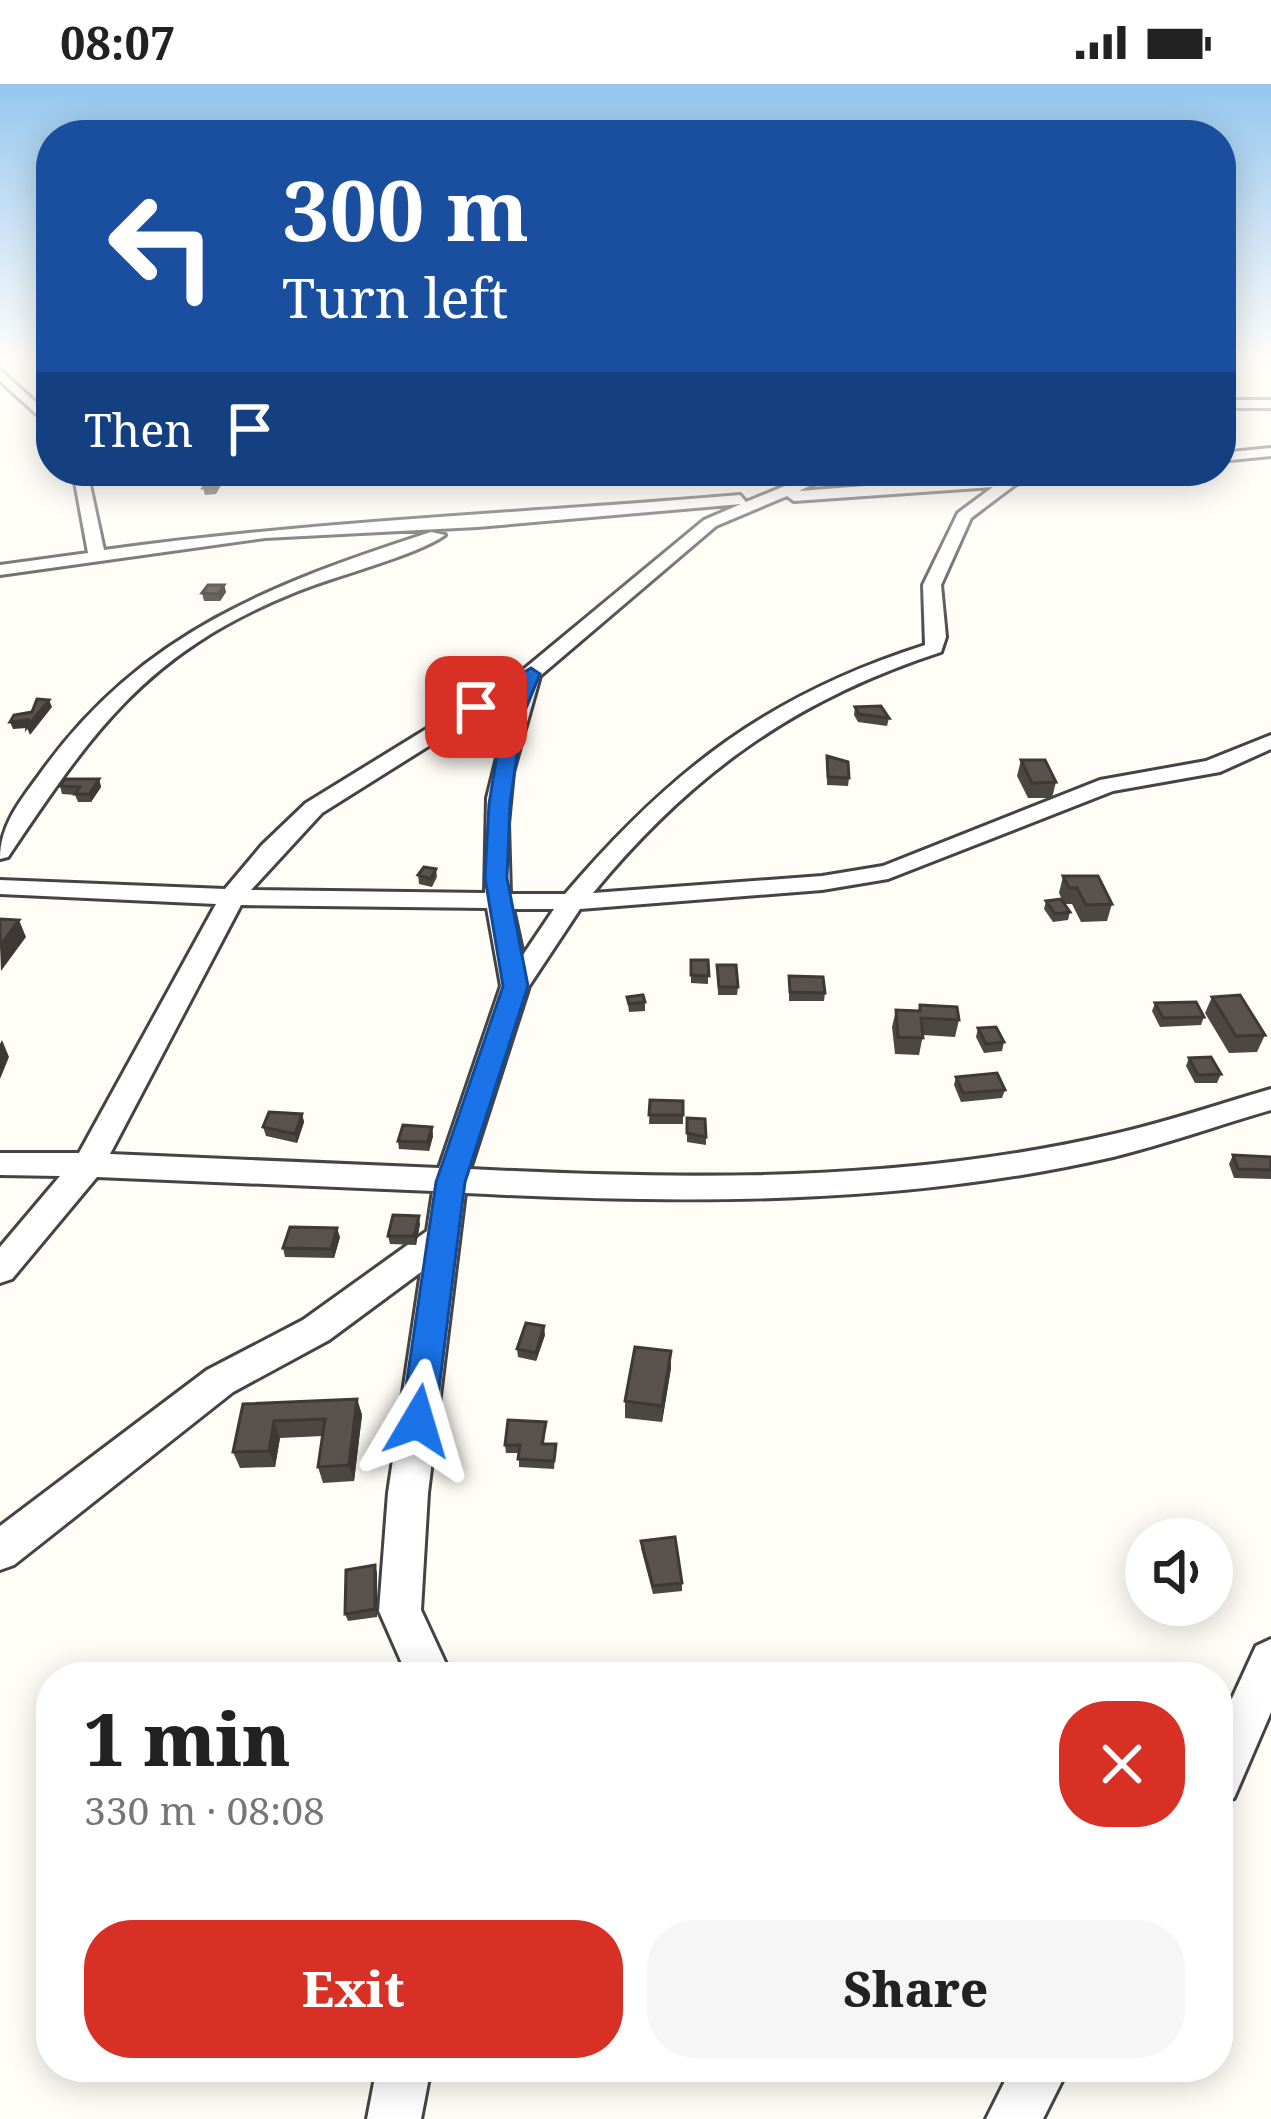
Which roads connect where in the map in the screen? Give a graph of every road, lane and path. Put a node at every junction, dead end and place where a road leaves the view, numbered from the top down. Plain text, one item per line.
1 (83, 486) edge
2 (799, 486) edge
3 (936, 486) edge
4 (1004, 486) edge
5 (772, 497) junction
6 (477, 522) junction
7 (97, 556) junction
8 (0, 570) edge
9 (531, 674) junction
10 (1271, 740) edge
11 (0, 852) edge
12 (0, 887) edge
13 (234, 895) junction
14 (502, 900) junction
15 (572, 902) junction
16 (515, 986) junction
17 (1271, 1099) edge
18 (90, 1163) junction
19 (0, 1164) edge
20 (450, 1182) junction
21 (442, 1238) junction
22 (0, 1270) edge
23 (0, 1551) edge
24 (1271, 1661) edge
25 (422, 1662) edge
26 (1233, 1748) edge
27 (401, 2082) edge
28 (1033, 2082) edge
29 (394, 2119) edge
30 (1012, 2119) edge

1 - 7 street
2 - 5 street
3 - 5 street
4 - 15 street
5 - 6 street
5 - 9 street
6 - 7 street
6 - 11 street
7 - 8 street
9 - 13 street
9 - 14 street
10 - 15 street
12 - 13 street
13 - 14 street
13 - 18 street
14 - 15 street
14 - 16 street
15 - 16 street
16 - 20 street
17 - 20 street
18 - 19 street
18 - 20 street
18 - 22 street
20 - 21 street
21 - 23 street
21 - 25 street
24 - 26 street
27 - 29 street
28 - 30 street

